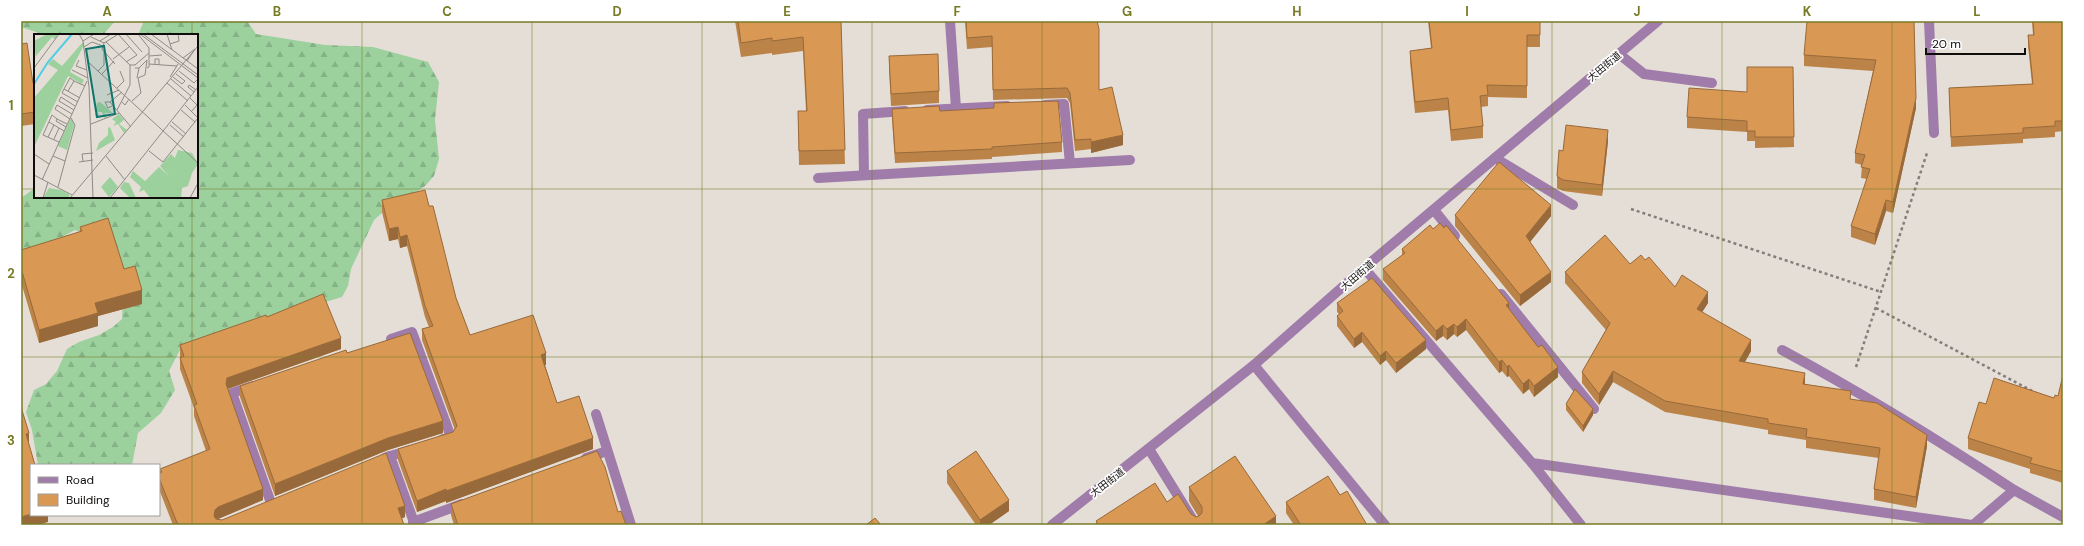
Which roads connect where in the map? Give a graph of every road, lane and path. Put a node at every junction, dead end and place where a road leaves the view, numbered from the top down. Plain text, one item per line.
1 (950, 21) edge
2 (1658, 21) edge
3 (1929, 21) edge
4 (1619, 54) junction
5 (1712, 84) dead end
6 (1033, 105) edge
7 (1018, 106) edge
8 (956, 108) junction
9 (1934, 132) joint
10 (1495, 158) junction
11 (1130, 160) dead end
12 (1070, 163) junction
13 (864, 175) junction
14 (818, 178) dead end
15 (1573, 205) dead end
16 (1631, 209) dead end
17 (1434, 210) junction
18 (1464, 247) edge
19 (1364, 268) junction
20 (1494, 284) edge
21 (1881, 292) junction
22 (1876, 308) junction
23 (382, 342) edge
24 (1782, 350) dead end
25 (1254, 365) junction
26 (262, 383) edge
27 (1850, 386) junction
28 (2040, 395) edge
29 (1594, 409) edge
30 (596, 414) dead end
31 (436, 442) edge
32 (420, 447) edge
33 (1149, 449) junction
34 (607, 450) junction
35 (390, 456) junction
36 (375, 462) edge
37 (577, 462) edge
38 (1532, 462) junction
39 (2014, 490) junction
40 (473, 500) edge
41 (271, 504) edge
42 (2063, 517) edge
43 (414, 523) edge
44 (631, 525) edge
45 (1052, 525) edge
46 (1196, 525) edge
47 (1385, 525) edge
48 (1581, 525) edge
49 (1972, 525) edge

1 - 8 street
2 - 4 street, 大田街道
3 - 9 street
4 - 5 street
4 - 10 street, 大田街道
6 - 12 street
7 - 8 street
8 - 13 street
9 - 21 path
10 - 15 street
10 - 17 street, 大田街道
11 - 12 street
12 - 13 street
13 - 14 street
16 - 21 path
17 - 18 street
17 - 19 street, 大田街道
19 - 25 street, 大田街道
19 - 38 street
20 - 29 street
21 - 22 path
22 - 27 path
22 - 28 path
23 - 31 street
24 - 27 street
25 - 33 street, 大田街道
25 - 47 street
26 - 41 street
27 - 39 street
30 - 34 street
32 - 35 street
33 - 45 street, 大田街道
33 - 46 street
34 - 37 street
34 - 44 street
35 - 36 street
35 - 43 street
38 - 48 street
38 - 49 street
39 - 42 street
39 - 49 street
40 - 43 street

